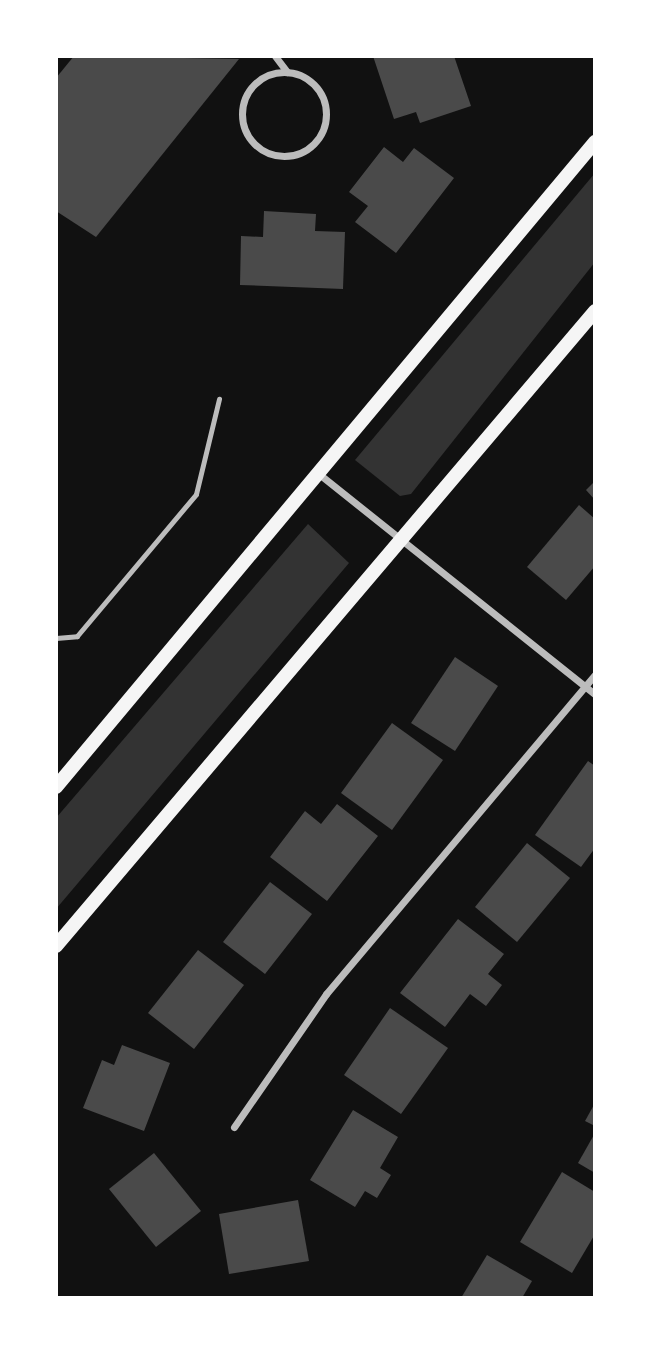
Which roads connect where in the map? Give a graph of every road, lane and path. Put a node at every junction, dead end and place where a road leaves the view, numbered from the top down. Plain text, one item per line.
1 (275, 56) edge
2 (287, 72) junction
3 (595, 142) edge
4 (595, 311) edge
5 (219, 399) dead end
6 (319, 474) junction
7 (401, 539) junction
8 (56, 638) edge
9 (595, 675) edge
10 (586, 685) junction
11 (595, 694) edge
12 (56, 787) edge
13 (56, 946) edge
14 (234, 1127) dead end

1 - 2 street
2 - 2 street
3 - 6 main road
4 - 7 main road
5 - 8 lane
6 - 7 street
6 - 12 main road
7 - 10 street
7 - 13 main road
9 - 10 street
10 - 11 street
10 - 14 street

